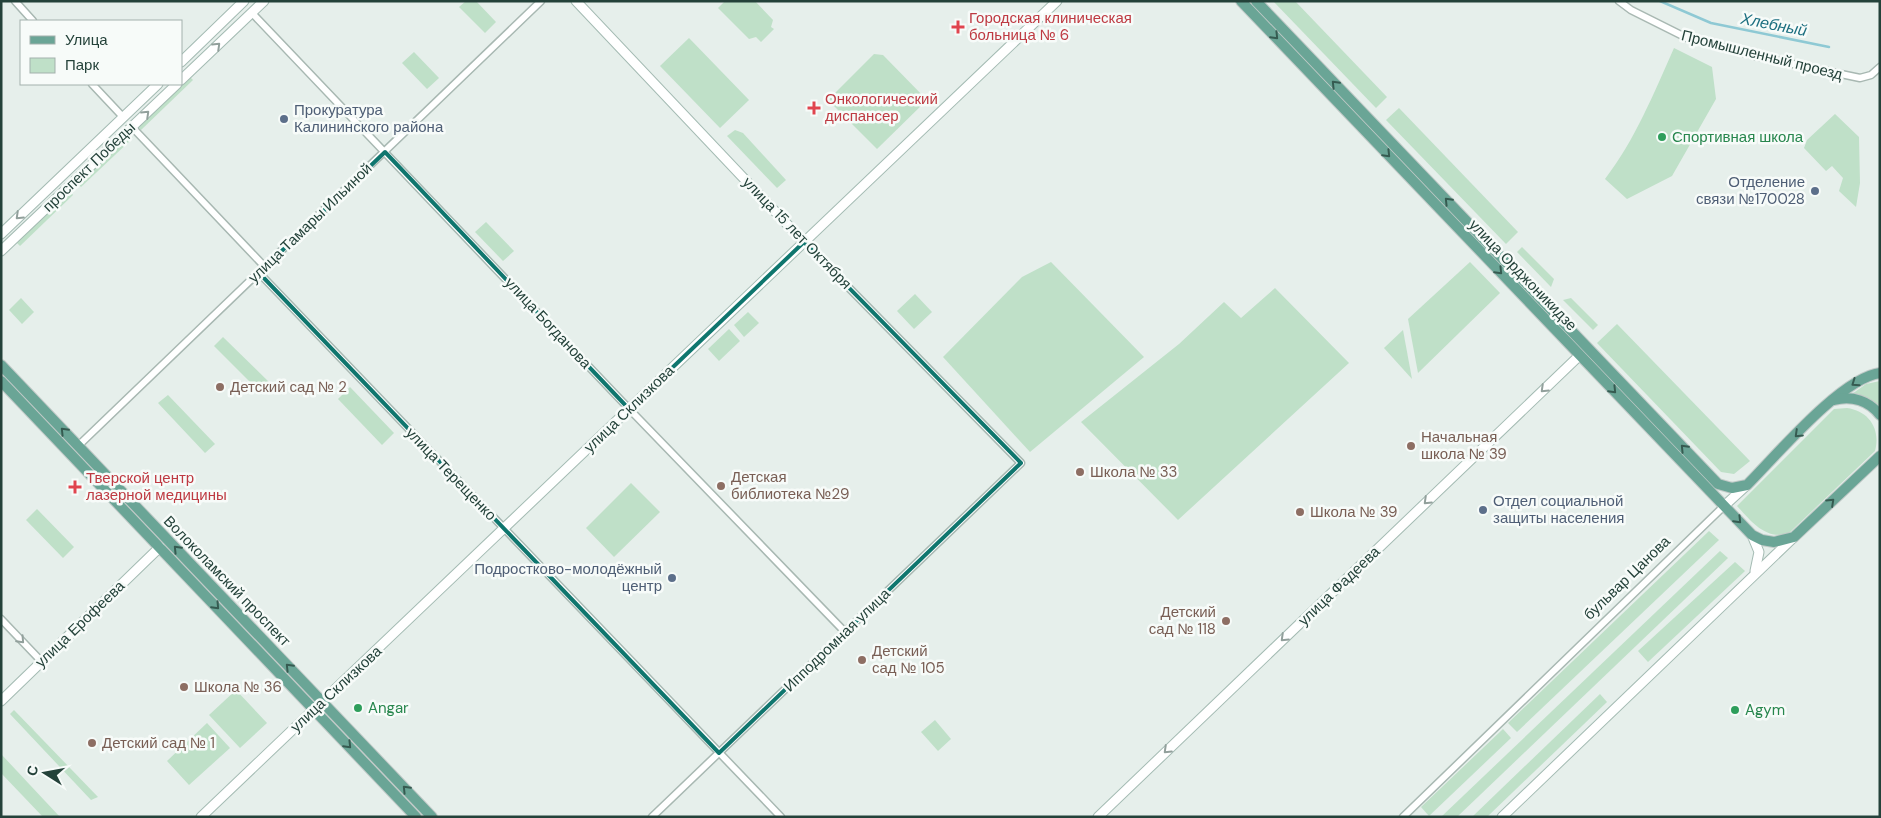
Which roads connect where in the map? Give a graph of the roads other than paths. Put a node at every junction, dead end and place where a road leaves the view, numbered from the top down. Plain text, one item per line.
1 (14, 1) edge
2 (244, 1) edge
3 (264, 1) edge
4 (541, 1) edge
5 (576, 1) edge
6 (1057, 1) edge
7 (1241, 1) edge
8 (1256, 1) edge
9 (1619, 1) edge
10 (252, 13) junction
11 (32, 20) edge
12 (182, 61) edge
13 (1880, 67) edge
14 (182, 79) edge
15 (93, 85) edge
16 (157, 85) edge
17 (176, 85) edge
18 (124, 117) junction
19 (132, 127) junction
20 (385, 152) junction
21 (1, 234) edge
22 (804, 242) junction
23 (1478, 248) junction
24 (1493, 249) junction
25 (1, 251) edge
26 (265, 267) junction
27 (1580, 355) junction
28 (1, 365) edge
29 (1880, 373) edge
30 (1, 380) edge
31 (1833, 400) junction
32 (629, 409) junction
33 (1880, 415) edge
34 (78, 446) junction
35 (1880, 456) edge
36 (1022, 463) joint
37 (1747, 485) junction
38 (1724, 506) junction
39 (504, 529) junction
40 (1752, 535) junction
41 (1796, 535) junction
42 (160, 547) junction
43 (1749, 579) junction
44 (1, 619) edge
45 (845, 632) junction
46 (42, 662) junction
47 (1, 701) edge
48 (322, 702) junction
49 (314, 710) junction
50 (719, 752) junction
51 (205, 815) edge
52 (416, 817) edge
53 (432, 817) edge
54 (652, 817) edge
55 (781, 817) edge
56 (1098, 817) edge
57 (1402, 817) edge
58 (1502, 817) edge

1 - 11 street
2 - 12 street
3 - 10 street
4 - 20 street, улица Тамары Ильиной
5 - 22 street, улица 15 лет Октября
6 - 22 street, улица Склизкова
7 -> 23 main road, улица Орджоникидзе
24 -> 8 main road, улица Орджоникидзе
9 - 13 street, Промышленный проезд
14 -> 10 street
10 - 20 street, улица Богданова
15 - 18 street
16 - 18 street, проспект Победы
19 -> 17 street, проспект Победы
18 -> 21 street, проспект Победы
19 - 25 street, проспект Победы
19 - 26 street, улица Терещенко
20 - 26 street, улица Тамары Ильиной
20 - 32 street, улица Богданова
22 - 32 street, улица Склизкова
22 - 36 street, улица 15 лет Октября
23 - 24 main road
23 -> 27 main road, улица Орджоникидзе
37 -> 24 main road, улица Орджоникидзе
26 - 34 street, улица Тамары Ильиной
26 - 39 street, улица Терещенко
27 -> 38 main road, улица Орджоникидзе
27 -> 56 street, улица Фадеева
34 -> 28 main road, Волоколамский проспект
29 -> 31 main road, бульвар Цанова
30 - 42 main road, Волоколамский проспект
31 - 33 main road
31 -> 37 main road, бульвар Цанова
32 - 39 street, улица Склизкова
32 - 45 street, улица Богданова
48 -> 34 main road, Волоколамский проспект
41 -> 35 main road
36 - 45 street, Ипподромная улица
37 - 38 street, бульвар Цанова
38 -> 40 main road, улица Орджоникидзе
38 - 57 street, бульвар Цанова
39 - 48 street, улица Склизкова
39 - 50 street, улица Терещенко
40 - 41 main road
40 - 43 street
41 - 43 street
42 - 46 street, улица Ерофеева
42 -> 49 main road, Волоколамский проспект
43 - 58 street
44 -> 46 street
45 - 50 street, Ипподромная улица
46 - 47 street, улица Ерофеева
48 - 49 street, улица Склизкова
53 -> 48 main road, Волоколамский проспект
49 - 51 street, улица Склизкова
49 -> 52 main road, Волоколамский проспект
50 - 54 street, Ипподромная улица
50 - 55 street, улица Терещенко

